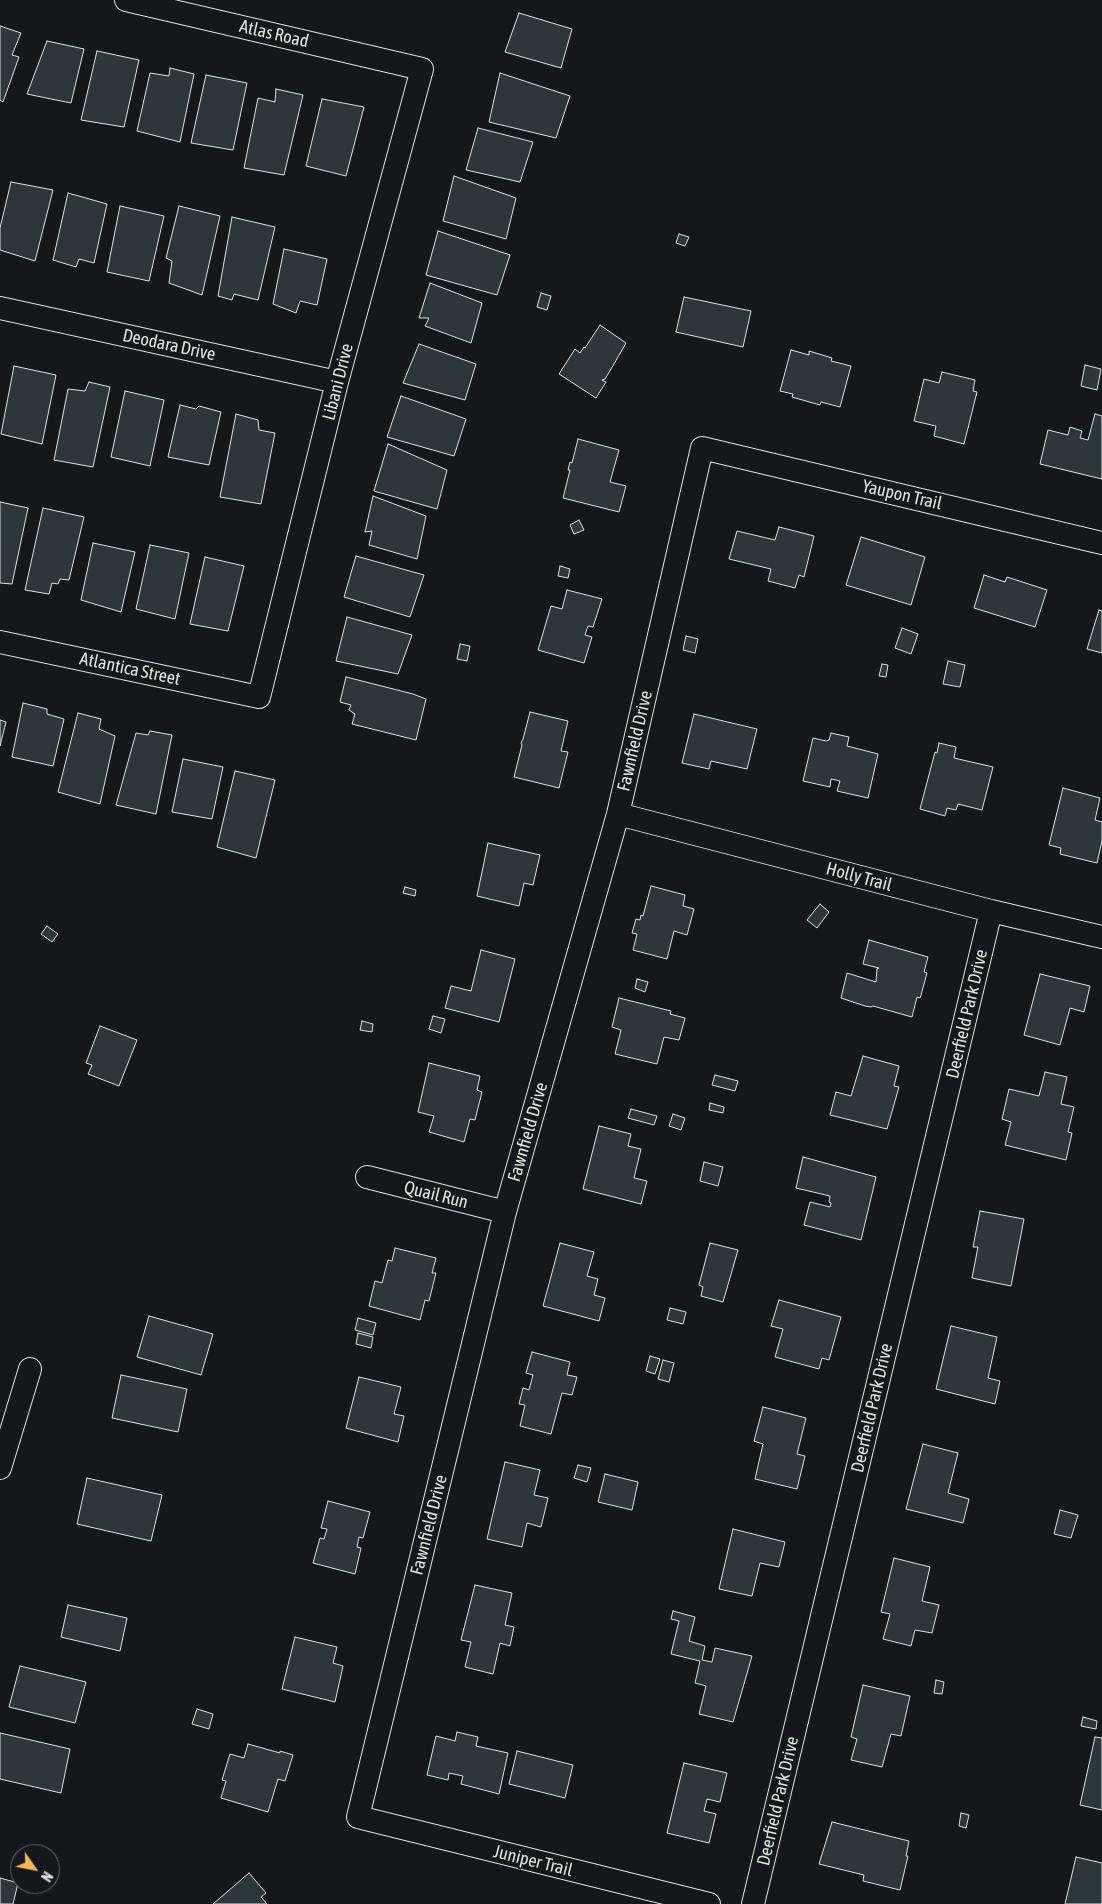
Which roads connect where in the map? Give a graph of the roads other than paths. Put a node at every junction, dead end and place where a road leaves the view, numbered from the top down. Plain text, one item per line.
1 (126, 0) edge
2 (422, 69) joint
3 (0, 308) edge
4 (337, 382) junction
5 (702, 448) joint
6 (1102, 543) edge
7 (0, 642) edge
8 (260, 697) joint
9 (618, 814) junction
10 (991, 911) junction
11 (1102, 937) edge
12 (367, 1177) dead end
13 (506, 1212) junction
14 (30, 1369) dead end
15 (0, 1468) edge
16 (358, 1817) joint
17 (709, 1904) edge
18 (753, 1904) edge

1 - 2 street, Atlas Road
2 - 4 street, Libani Drive
3 - 4 street, Deodara Drive
4 - 8 street, Libani Drive
5 - 6 street, Yaupon Trail
5 - 9 street, Fawnfield Drive
7 - 8 street, Atlantica Street
9 - 10 street, Holly Trail
9 - 13 street, Fawnfield Drive
10 - 11 street, Holly Trail
10 - 18 street, Deerfield Park Drive
12 - 13 street, Quail Run
13 - 16 street, Fawnfield Drive
14 - 15 street
16 - 17 street, Juniper Trail

